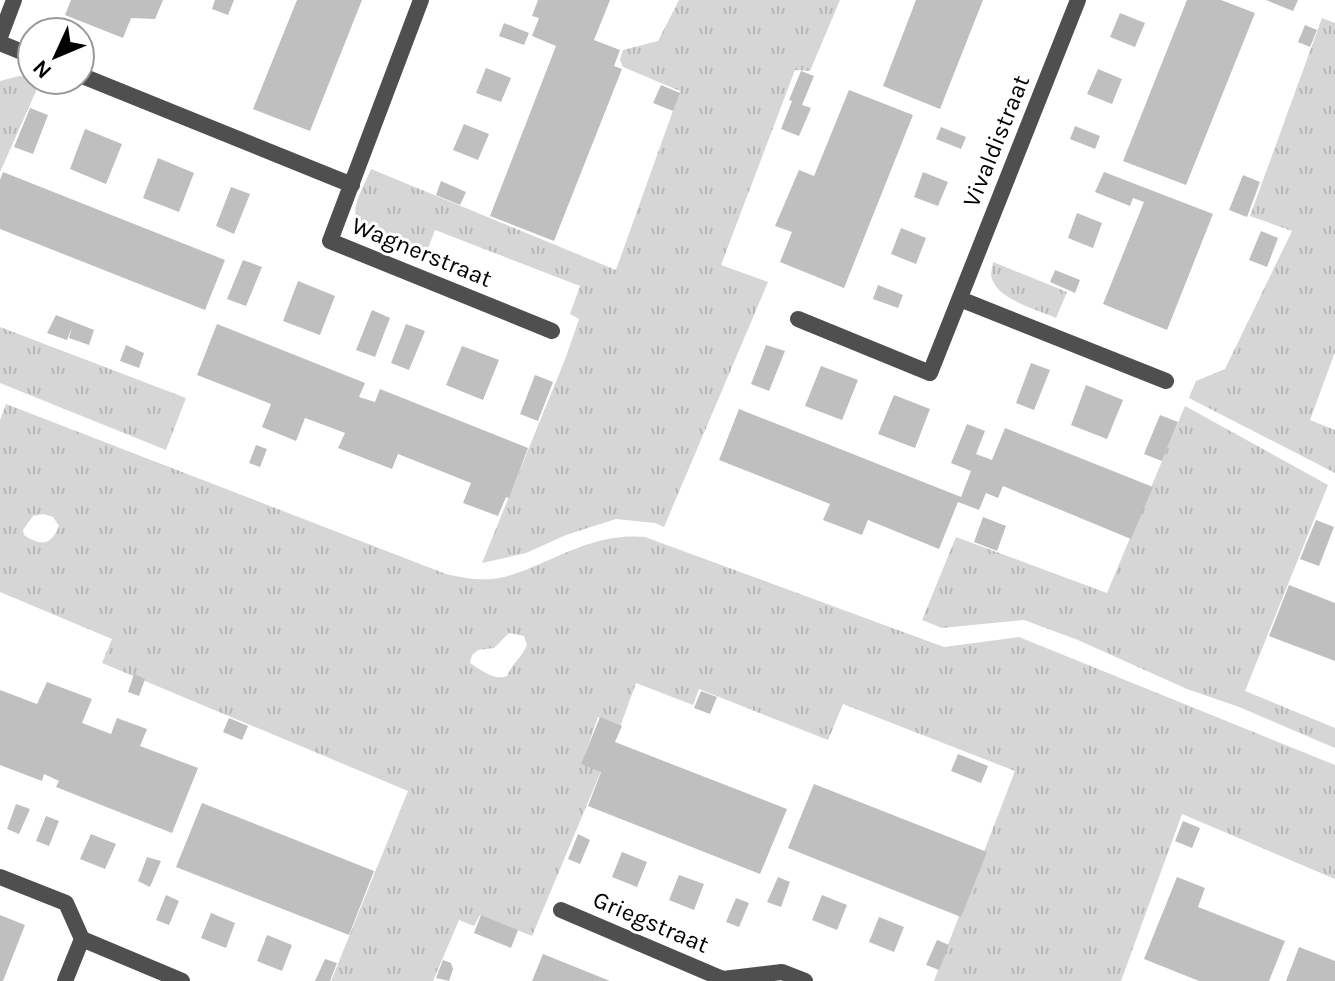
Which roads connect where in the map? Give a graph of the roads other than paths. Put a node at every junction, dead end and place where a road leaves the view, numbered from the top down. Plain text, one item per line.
1 (14, 0) edge
2 (421, 0) edge
3 (1078, 0) edge
4 (0, 40) edge
5 (96, 81) edge
6 (352, 185) junction
7 (960, 299) junction
8 (798, 319) dead end
9 (552, 331) dead end
10 (1166, 381) dead end
11 (0, 877) edge
12 (561, 910) dead end
13 (82, 939) junction
14 (722, 980) edge
15 (65, 981) edge
16 (182, 981) edge
17 (805, 981) edge

1 - 4 street
2 - 6 street, Wagnerstraat
3 - 7 street, Vivaldistraat
5 - 6 street, Wagnerstraat
6 - 9 street, Wagnerstraat
7 - 8 street, Vivaldistraat
7 - 10 street
11 - 13 street
12 - 14 street, Griegstraat
13 - 15 street
13 - 16 street
14 - 17 street, Griegstraat

